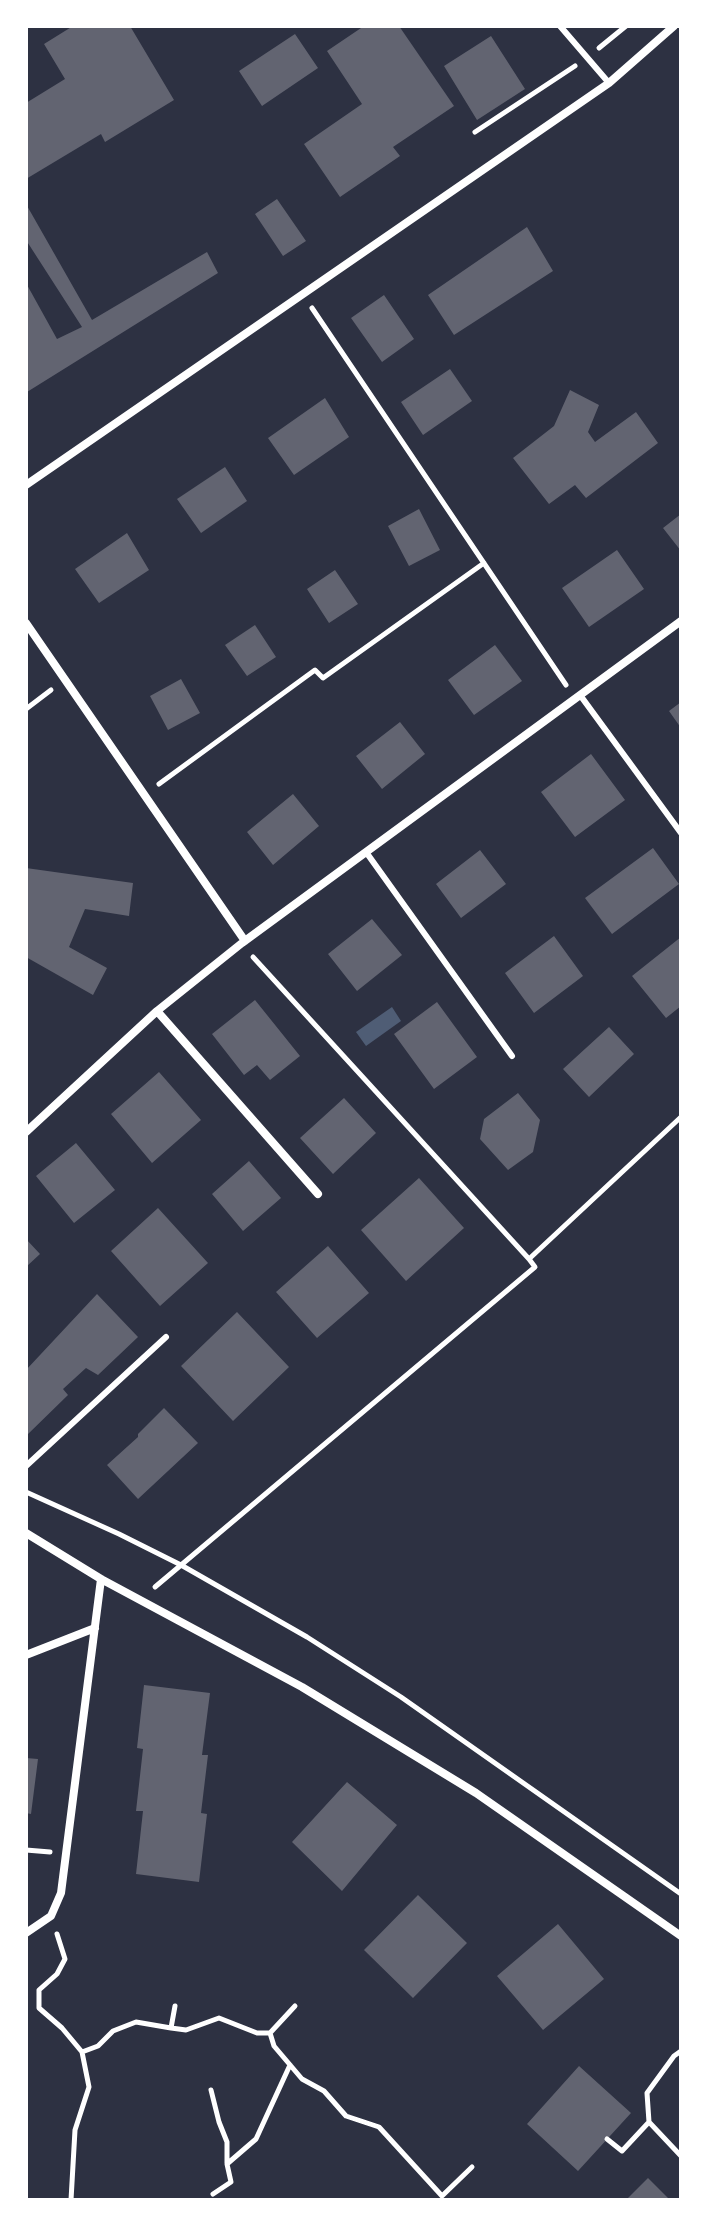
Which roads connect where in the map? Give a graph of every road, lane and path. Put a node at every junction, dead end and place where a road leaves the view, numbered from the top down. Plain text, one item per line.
1 (560, 26) edge
2 (626, 26) edge
3 (674, 26) edge
4 (587, 58) junction
5 (609, 83) junction
6 (475, 132) dead end
7 (303, 294) junction
8 (26, 485) edge
9 (484, 563) junction
10 (681, 621) edge
11 (26, 623) edge
12 (66, 680) junction
13 (578, 697) junction
14 (26, 709) edge
15 (144, 795) junction
16 (681, 833) edge
17 (366, 852) junction
18 (244, 942) junction
19 (157, 1011) junction
20 (512, 1056) dead end
21 (681, 1117) edge
22 (26, 1132) edge
23 (318, 1194) dead end
24 (529, 1259) junction
25 (166, 1337) dead end
26 (26, 1466) edge
27 (26, 1492) edge
28 (26, 1533) edge
29 (181, 1565) junction
30 (101, 1579) junction
31 (140, 1600) junction
32 (95, 1628) junction
33 (26, 1655) edge
34 (681, 1894) edge
35 (51, 1916) junction
36 (26, 1933) edge
37 (681, 1936) edge
38 (175, 2006) dead end
39 (295, 2006) dead end
40 (171, 2028) junction
41 (270, 2033) junction
42 (681, 2051) edge
43 (82, 2052) junction
44 (290, 2065) junction
45 (211, 2090) dead end
46 (649, 2122) junction
47 (607, 2139) dead end
48 (681, 2156) edge
49 (227, 2164) junction
50 (472, 2167) dead end
51 (213, 2194) dead end
52 (444, 2198) edge
53 (71, 2200) edge

1 - 4 lane
2 - 4 path
3 - 5 street
4 - 5 lane
4 - 6 path
5 - 7 street
7 - 8 street
7 - 9 path
9 - 13 path
9 - 15 path
10 - 13 street
11 - 12 street
12 - 14 path
12 - 15 street
13 - 16 lane
13 - 17 street
15 - 18 street
17 - 18 street
17 - 20 lane
18 - 19 street
18 - 24 path
19 - 22 street
19 - 23 street
21 - 24 path
24 - 29 path
25 - 26 lane
27 - 29 path
28 - 30 street
29 - 31 path
29 - 34 path
30 - 31 street
30 - 32 street
31 - 37 street
32 - 33 street
32 - 35 street
35 - 36 street
35 - 43 path
38 - 40 path
39 - 41 path
40 - 41 path
40 - 43 path
41 - 44 path
42 - 46 path
43 - 53 path
44 - 49 path
44 - 52 path
45 - 49 path
46 - 47 path
46 - 48 path
49 - 51 path
50 - 52 path

